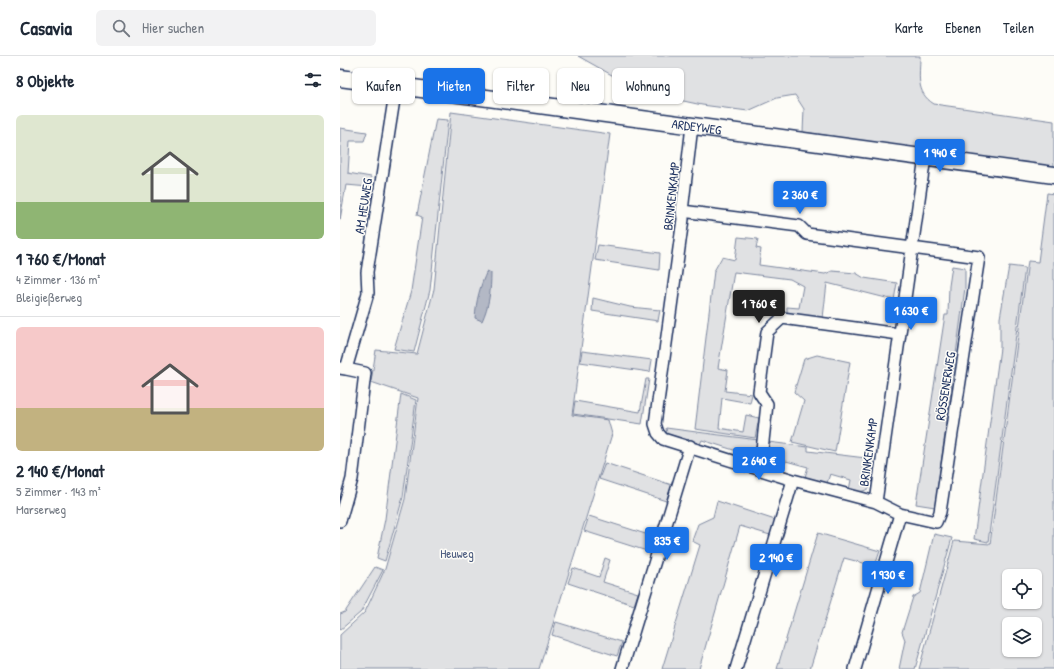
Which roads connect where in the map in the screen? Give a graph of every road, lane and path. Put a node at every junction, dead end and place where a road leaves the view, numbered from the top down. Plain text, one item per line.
1 (340, 78) edge
2 (352, 80) edge
3 (415, 90) edge
4 (393, 104) edge
5 (692, 126) junction
6 (925, 157) junction
7 (1054, 175) edge
8 (682, 211) junction
9 (913, 248) junction
10 (899, 334) junction
11 (343, 368) edge
12 (690, 446) junction
13 (760, 469) junction
14 (794, 480) junction
15 (876, 502) junction
16 (900, 514) junction
17 (340, 521) edge
18 (622, 669) edge
19 (736, 669) edge
20 (855, 669) edge

1 - 2 main road, ARDEYWEG
3 - 5 main road, ARDEYWEG
4 - 11 street, AM HEUWEG
5 - 6 main road, ARDEYWEG
5 - 8 street, BRINKENKAMP
6 - 7 main road, ARDEYWEG
6 - 9 street, BRINKENKAMP
8 - 9 street
8 - 12 street, BRINKENKAMP
9 - 10 street, BRINKENKAMP
9 - 16 street, RÖSSENERWEG
10 - 13 street
10 - 15 street, BRINKENKAMP
11 - 17 street
12 - 13 street, BRINKENKAMP
12 - 18 street
13 - 14 street, BRINKENKAMP
14 - 15 street, BRINKENKAMP
14 - 19 street
15 - 16 street, RÖSSENERWEG
16 - 20 street

